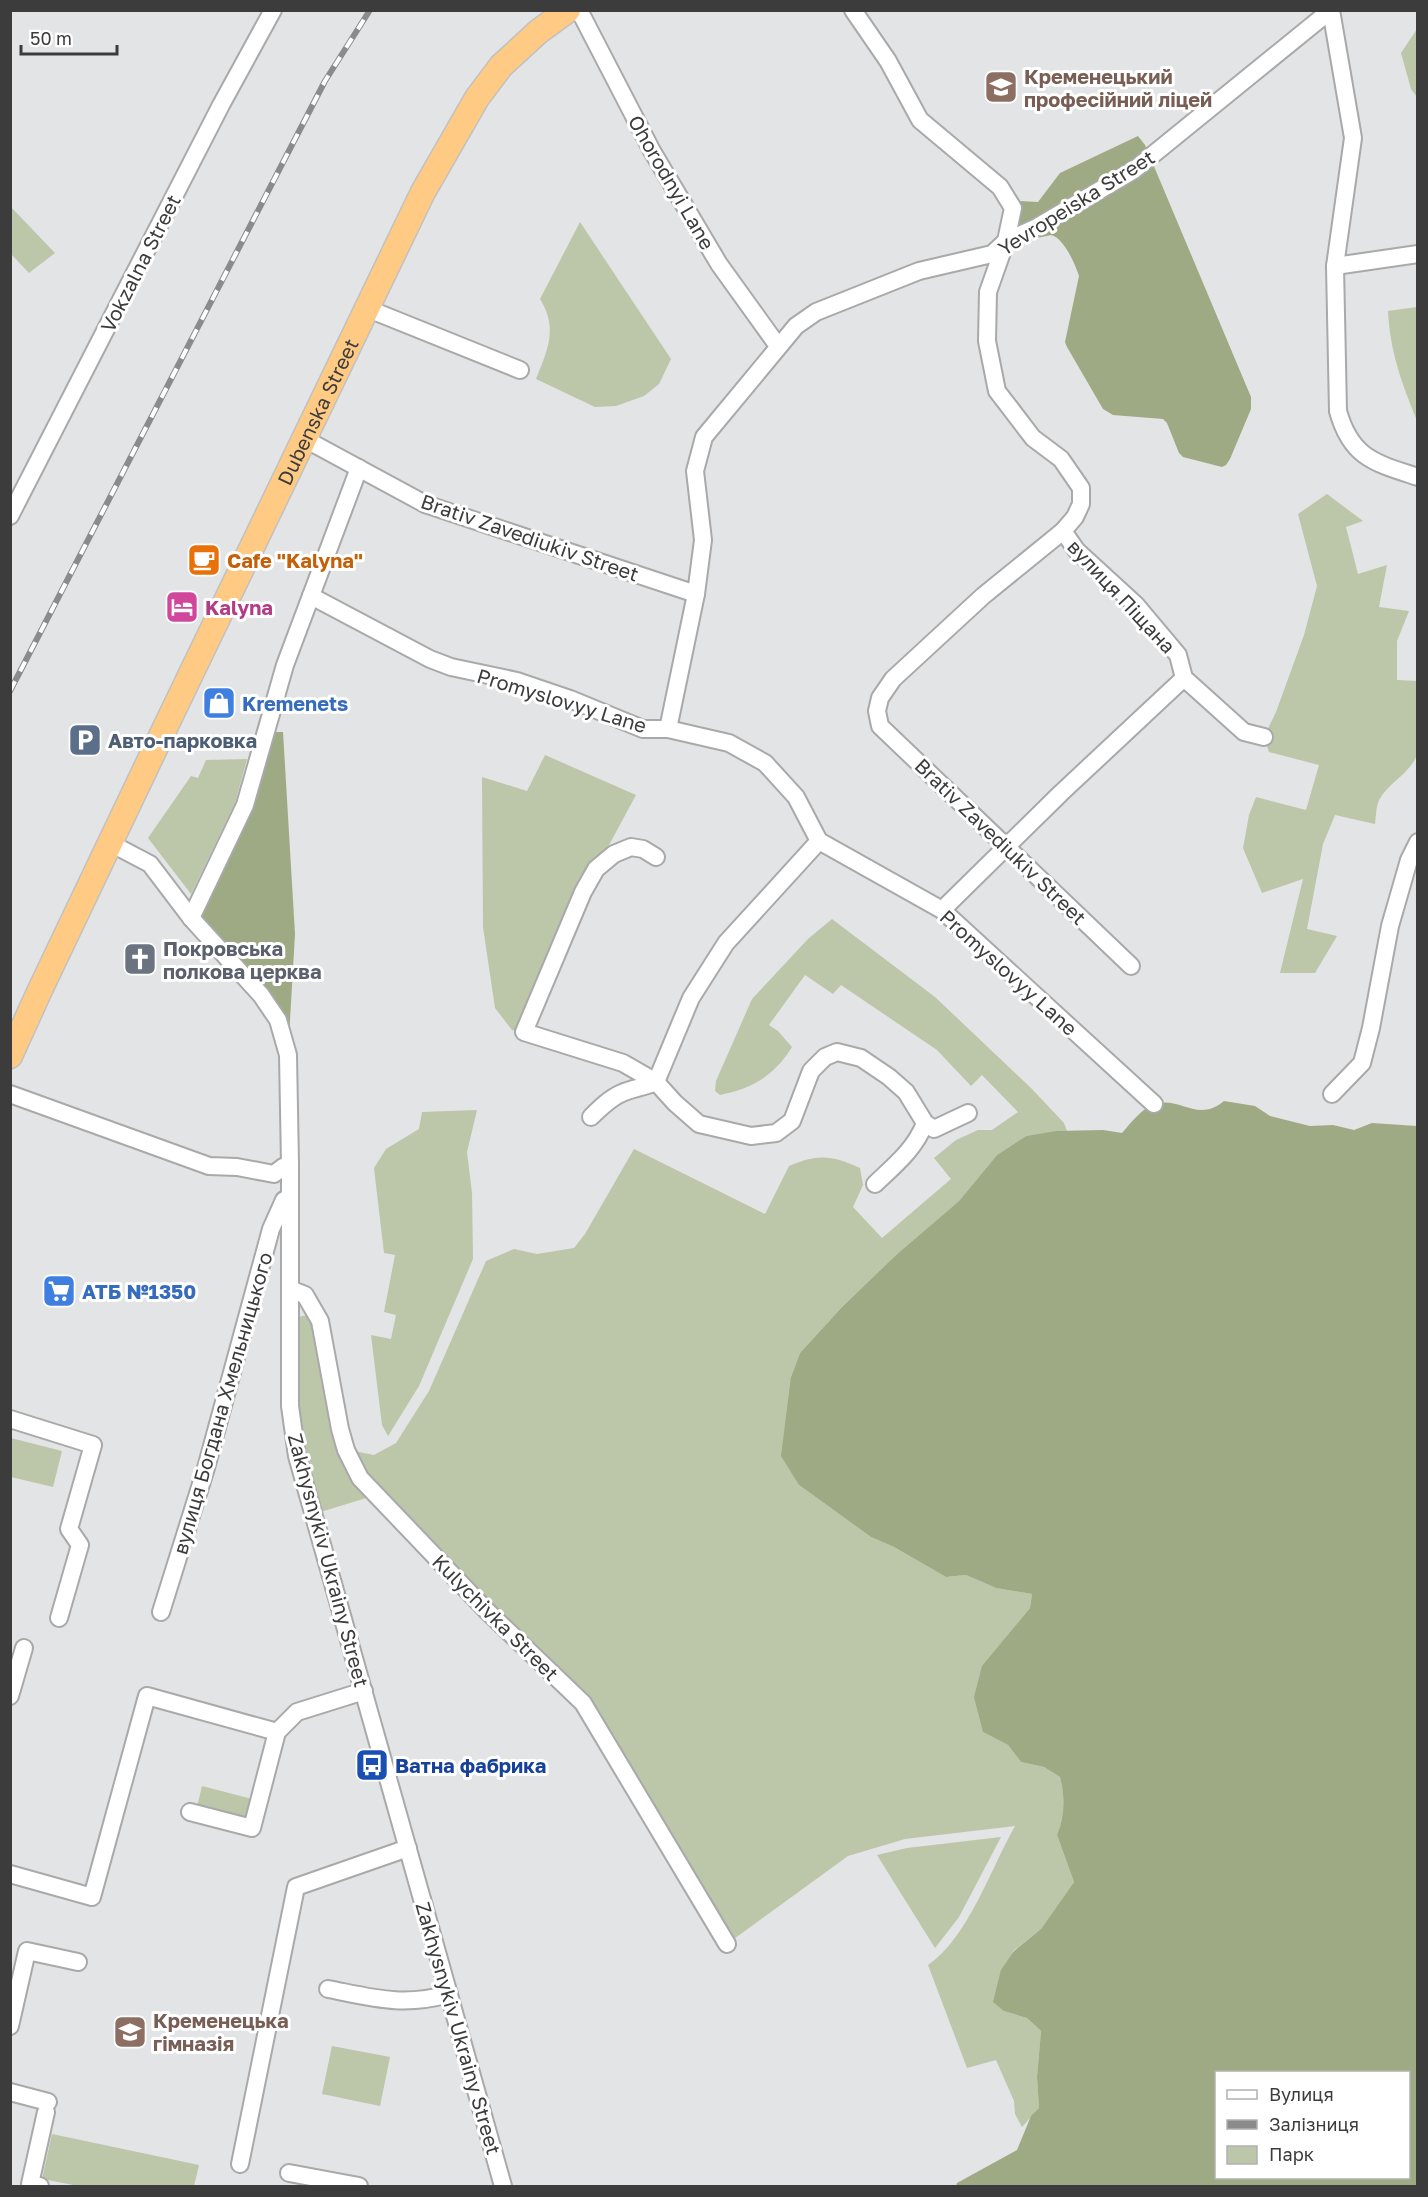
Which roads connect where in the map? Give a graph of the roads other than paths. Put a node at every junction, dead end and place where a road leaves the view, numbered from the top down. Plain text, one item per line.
1 (273, 10) edge
2 (568, 10) edge
3 (579, 10) edge
4 (853, 10) edge
5 (1331, 10) edge
6 (1006, 241) junction
7 (1418, 254) edge
8 (1335, 266) junction
9 (366, 308) junction
10 (778, 346) junction
11 (520, 370) dead end
12 (303, 438) junction
13 (359, 468) junction
14 (1418, 477) edge
15 (10, 516) edge
16 (1063, 531) junction
17 (696, 594) junction
18 (311, 596) junction
19 (1184, 678) junction
20 (668, 729) junction
21 (1264, 737) dead end
22 (819, 841) junction
23 (1418, 842) edge
24 (110, 843) junction
25 (1007, 847) junction
26 (656, 857) dead end
27 (942, 910) junction
28 (191, 918) junction
29 (1131, 966) dead end
30 (10, 1056) edge
31 (656, 1082) junction
32 (10, 1094) edge
33 (1332, 1094) dead end
34 (1154, 1104) dead end
35 (968, 1113) dead end
36 (591, 1117) dead end
37 (925, 1123) junction
38 (290, 1164) junction
39 (875, 1184) dead end
40 (290, 1198) junction
41 (290, 1289) junction
42 (10, 1419) edge
43 (161, 1612) dead end
44 (59, 1618) dead end
45 (24, 1648) dead end
46 (364, 1691) junction
47 (10, 1696) edge
48 (277, 1732) junction
49 (190, 1812) dead end
50 (408, 1848) junction
51 (10, 1874) edge
52 (727, 1944) dead end
53 (78, 1962) dead end
54 (328, 1989) dead end
55 (449, 1994) junction
56 (10, 2026) edge
57 (10, 2092) edge
58 (240, 2164) dead end
59 (289, 2173) dead end
60 (40, 2187) edge
61 (359, 2187) edge
62 (503, 2187) edge

1 - 15 street, Vokzalna Street
2 - 9 highway, Dubenska Street
3 - 10 street, Ohorodnyi Lane
4 - 6 street, вулиця Піщана
5 - 6 street, Yevropeiska Street
5 - 8 street
6 - 10 street, Yevropeiska Street
6 - 16 street, вулиця Піщана
7 - 8 street
8 - 14 street
9 - 11 street
9 - 12 highway, Dubenska Street
10 - 17 street, Yevropeiska Street
12 - 13 street, Brativ Zavediukiv Street
12 - 24 highway, Dubenska Street
13 - 17 street, Brativ Zavediukiv Street
13 - 18 street
16 - 19 street, вулиця Піщана
16 - 25 street, Brativ Zavediukiv Street
17 - 20 street, Yevropeiska Street
18 - 20 street, Promyslovyy Lane
18 - 28 street
19 - 21 street, вулиця Піщана
19 - 25 street
20 - 22 street, Promyslovyy Lane
22 - 27 street, Promyslovyy Lane
22 - 31 street
23 - 33 street
24 - 28 street, Zakhysnykiv Ukrainy Street
24 - 30 highway, Dubenska Street
25 - 27 street
25 - 29 street, Brativ Zavediukiv Street
26 - 31 street
27 - 34 street, Promyslovyy Lane
28 - 38 street, Zakhysnykiv Ukrainy Street
31 - 36 street
31 - 37 street
32 - 38 street
35 - 37 street
37 - 39 street
38 - 40 street, Zakhysnykiv Ukrainy Street
40 - 41 street, Zakhysnykiv Ukrainy Street
40 - 43 street, вулиця Богдана Хмельницького
41 - 46 street, Zakhysnykiv Ukrainy Street
41 - 52 street, Kulychivka Street
42 - 44 street
45 - 47 street
46 - 48 street
46 - 50 street, Zakhysnykiv Ukrainy Street
48 - 49 street
48 - 51 street
50 - 55 street, Zakhysnykiv Ukrainy Street
50 - 58 street
53 - 56 street
54 - 55 street
55 - 62 street, Zakhysnykiv Ukrainy Street
57 - 60 street
59 - 61 street

